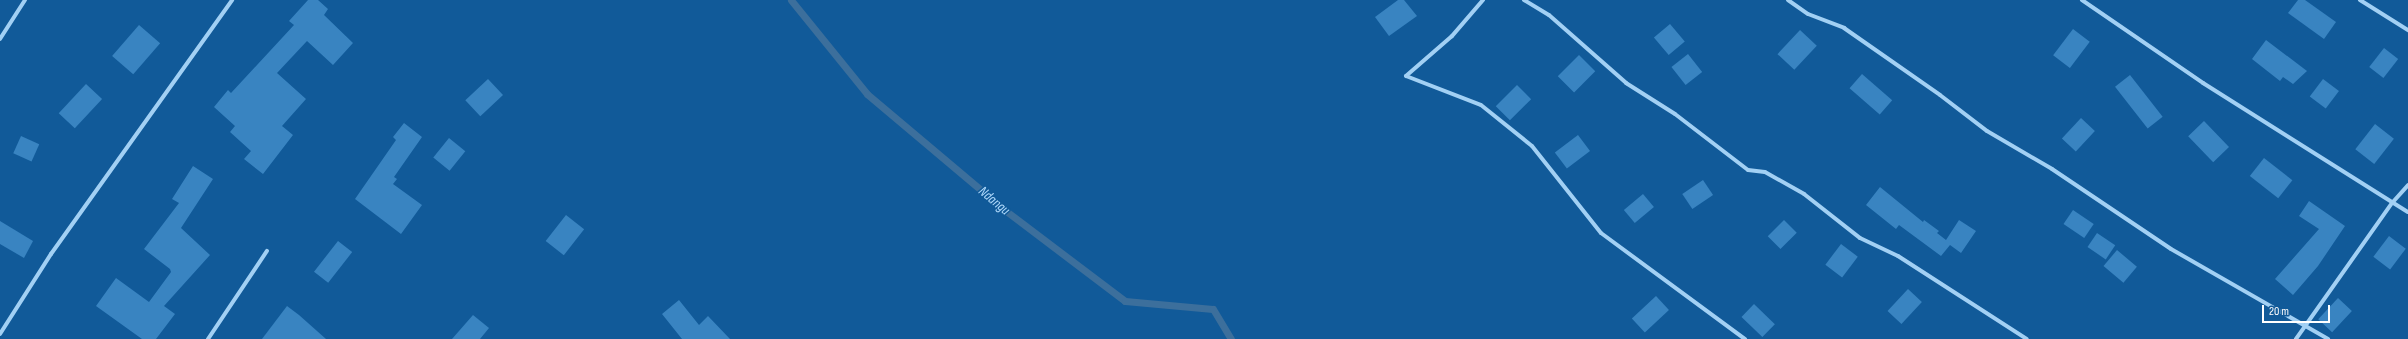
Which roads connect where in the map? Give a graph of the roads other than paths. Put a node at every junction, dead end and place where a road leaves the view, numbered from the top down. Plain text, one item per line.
1 (25, 0) edge
2 (232, 0) edge
3 (1483, 0) edge
4 (1524, 0) edge
5 (1788, 0) edge
6 (2082, 0) edge
7 (2360, 0) edge
8 (2408, 30) edge
9 (0, 39) edge
10 (2408, 185) edge
11 (2392, 203) junction
12 (2408, 212) edge
13 (266, 251) dead end
14 (2306, 325) junction
15 (0, 334) edge
16 (208, 339) edge
17 (1745, 339) edge
18 (2027, 339) edge
19 (2296, 339) edge
20 (2328, 339) edge

1 - 9 street
2 - 15 street
3 - 17 street
4 - 18 street
5 - 14 street
6 - 11 street
7 - 8 street
10 - 11 street
11 - 12 street
11 - 14 street
13 - 16 street
14 - 19 street
14 - 20 street

